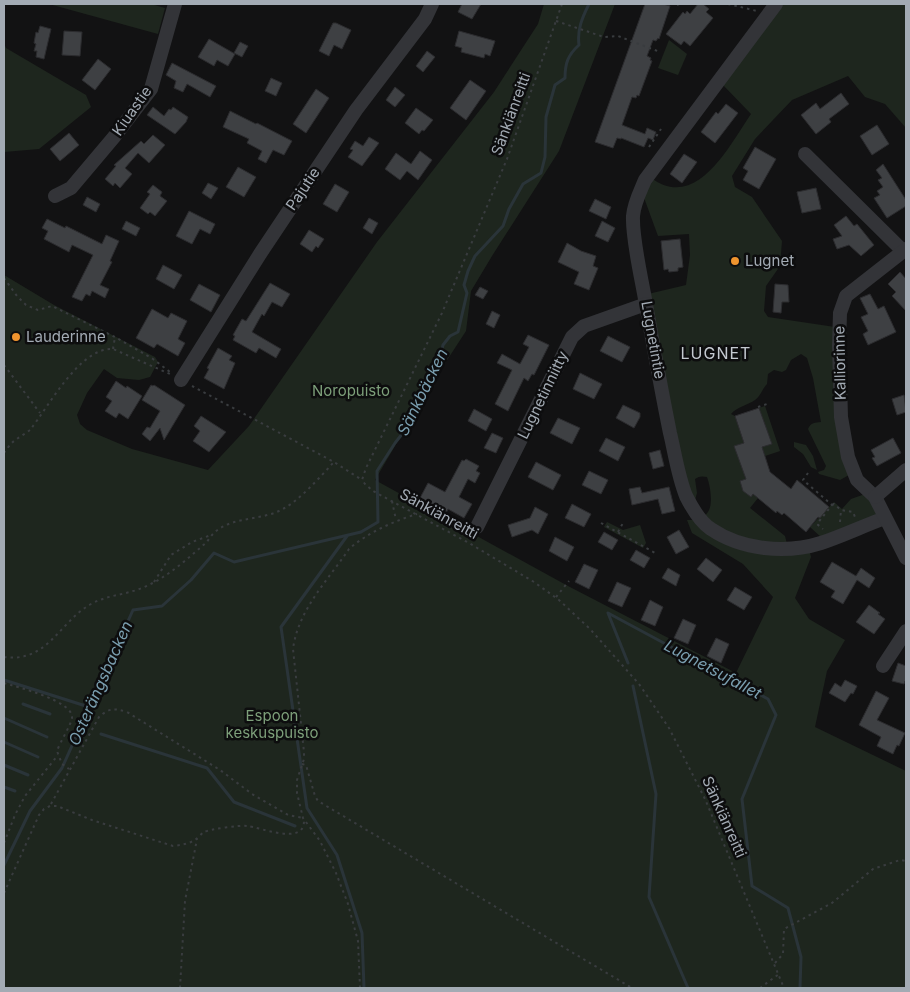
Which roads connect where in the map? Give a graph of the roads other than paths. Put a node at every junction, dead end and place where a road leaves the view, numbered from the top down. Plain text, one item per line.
1 (175, 4) edge
2 (432, 4) edge
3 (776, 4) edge
4 (805, 154) dead end
5 (55, 196) dead end
6 (905, 250) edge
7 (646, 304) junction
8 (180, 380) road end
9 (906, 470) edge
10 (875, 497) junction
11 (884, 518) junction
12 (478, 527) dead end
13 (906, 558) edge
14 (906, 631) edge
15 (883, 666) dead end

1 - 5 street, Kiuastie
2 - 8 street, Pajutie
3 - 7 street, Lugnetintie
4 - 6 street
6 - 10 street, Kalliorinne
7 - 11 street, Lugnetintie
7 - 12 street, Lugnetinniitty
9 - 10 street
10 - 11 street
11 - 13 street
14 - 15 street

